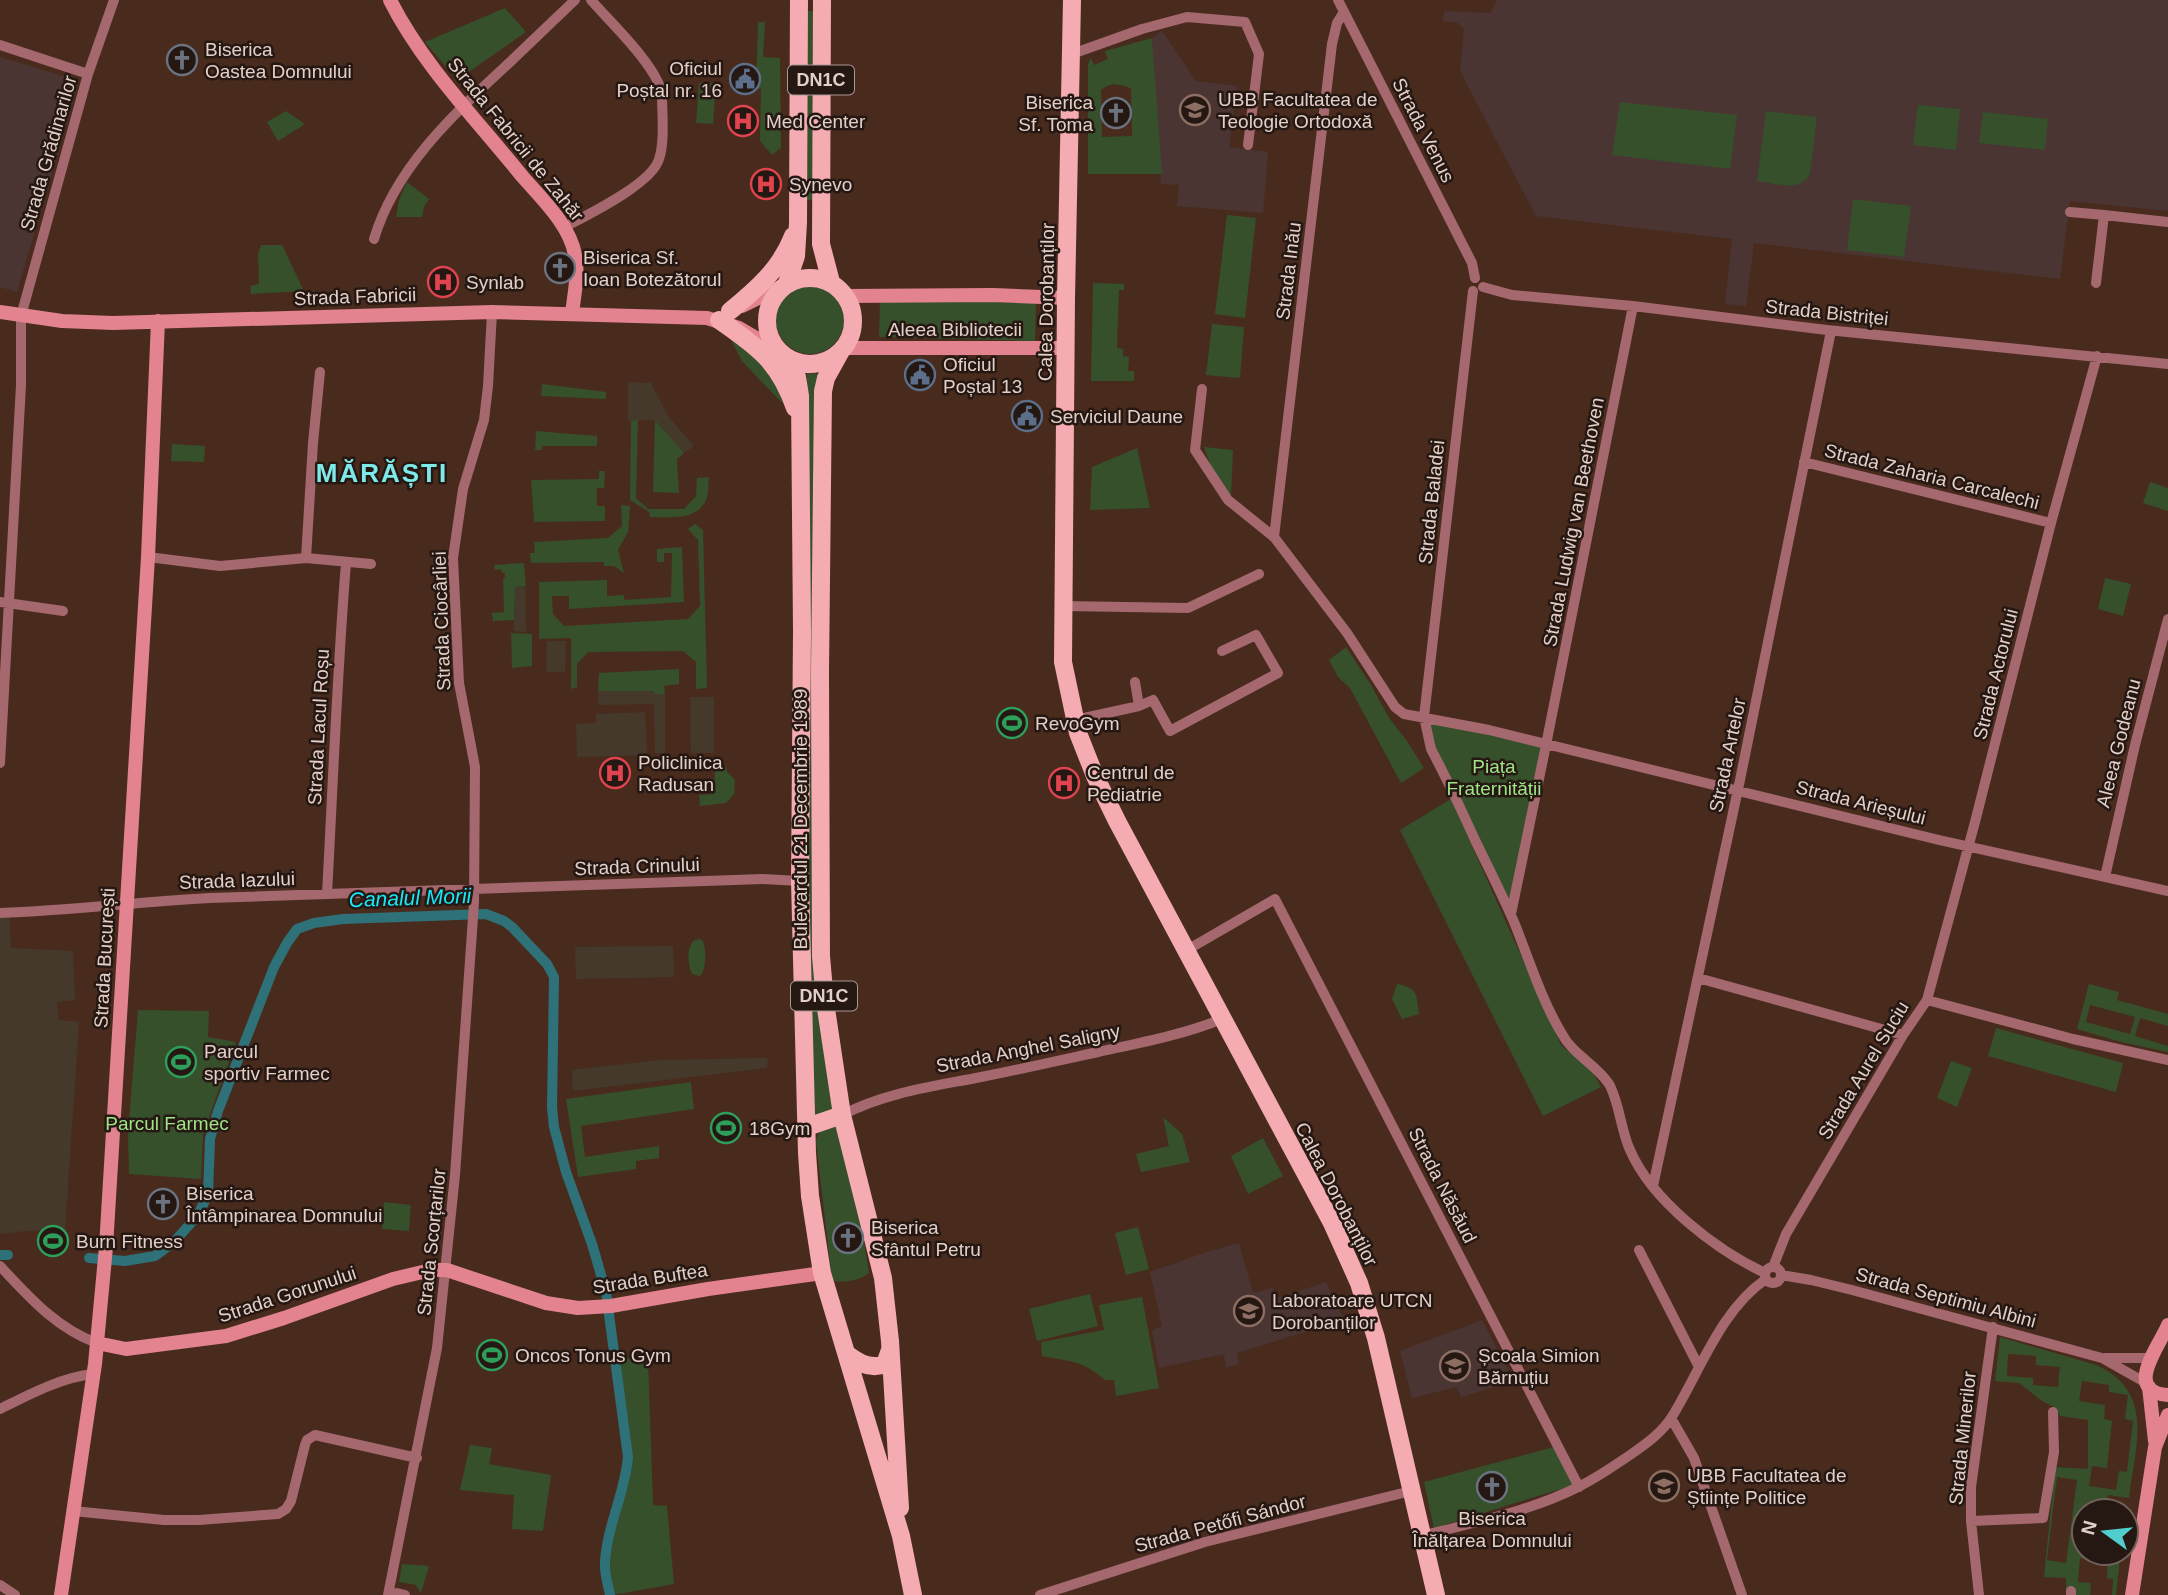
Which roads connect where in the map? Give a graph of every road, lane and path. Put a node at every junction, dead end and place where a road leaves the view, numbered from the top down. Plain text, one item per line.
1 (114, 0) edge
2 (390, 0) edge
3 (575, 0) edge
4 (591, 0) edge
5 (799, 0) edge
6 (822, 0) edge
7 (1072, 0) edge
8 (1338, 0) edge
9 (1344, 12) junction
10 (0, 45) edge
11 (1072, 54) junction
12 (88, 74) junction
13 (464, 104) junction
14 (1248, 145) dead end
15 (2070, 212) dead end
16 (2104, 215) junction
17 (2168, 222) edge
18 (798, 223) junction
19 (563, 228) junction
20 (374, 239) dead end
21 (831, 282) junction
22 (2096, 282) dead end
23 (785, 285) junction
24 (1477, 285) junction
25 (846, 296) junction
26 (1066, 298) junction
27 (1633, 306) junction
28 (492, 312) junction
29 (0, 313) edge
30 (572, 314) junction
31 (21, 316) junction
32 (720, 316) junction
33 (158, 321) junction
34 (1831, 331) junction
35 (1066, 348) junction
36 (843, 350) junction
37 (784, 355) junction
38 (2097, 356) junction
39 (2168, 364) edge
40 (320, 372) dead end
41 (1202, 389) dead end
42 (800, 423) junction
43 (1804, 462) junction
44 (2051, 523) junction
45 (1274, 537) junction
46 (148, 557) junction
47 (306, 558) junction
48 (346, 563) junction
49 (371, 564) dead end
50 (1259, 574) dead end
51 (5, 604) edge
52 (1063, 606) junction
53 (63, 611) dead end
54 (2168, 619) edge
55 (1222, 651) dead end
56 (1135, 682) dead end
57 (1139, 706) junction
58 (1424, 717) junction
59 (1074, 720) junction
60 (1546, 746) junction
61 (0, 763) edge
62 (1738, 790) junction
63 (1969, 846) junction
64 (2105, 877) junction
65 (800, 881) junction
66 (475, 889) junction
67 (2168, 891) edge
68 (327, 894) junction
69 (126, 903) junction
70 (0, 913) edge
71 (1511, 914) junction
72 (1187, 950) junction
73 (1698, 978) junction
74 (1927, 1000) junction
75 (1222, 1019) junction
76 (1903, 1035) junction
77 (2168, 1060) edge
78 (842, 1115) junction
79 (807, 1128) junction
80 (1653, 1185) junction
81 (1639, 1250) dead end
82 (0, 1266) edge
83 (447, 1270) junction
84 (822, 1273) junction
85 (1771, 1273) junction
86 (2168, 1325) edge
87 (1993, 1327) junction
88 (97, 1343) junction
89 (891, 1350) junction
90 (2168, 1351) edge
91 (847, 1354) junction
92 (2152, 1357) junction
93 (2102, 1358) junction
94 (1699, 1367) junction
95 (93, 1374) junction
96 (2148, 1385) junction
97 (2168, 1395) edge
98 (0, 1409) edge
99 (2053, 1412) dead end
100 (2168, 1415) edge
101 (1671, 1418) junction
102 (2155, 1447) junction
103 (417, 1458) junction
104 (1579, 1487) junction
105 (1411, 1491) junction
106 (73, 1511) junction
107 (1971, 1521) junction
108 (901, 1536) junction
109 (1422, 1536) junction
110 (0, 1585) edge
111 (396, 1594) edge
112 (15, 1595) edge
113 (61, 1595) edge
114 (913, 1595) edge
115 (1040, 1595) edge
116 (1436, 1595) edge
117 (1742, 1595) edge
118 (1979, 1595) edge
119 (2132, 1595) edge

1 - 12 street, Strada Grădinarilor
2 - 13 main road, Strada Fabricii de Zahăr
3 - 13 street
4 - 19 street
5 - 18 main road, DN1C
6 - 21 main road, DN1C
7 - 11 main road, Calea Dorobanților
8 - 9 street, Strada Venus
9 - 24 street, Strada Venus
9 - 45 street, Strada Inău
10 - 12 street
11 - 14 street
11 - 26 main road, Calea Dorobanților
12 - 31 street, Strada Grădinarilor
13 - 19 main road, Strada Fabricii de Zahăr
13 - 20 street
15 - 16 street
16 - 17 street
16 - 22 street
18 - 23 main road, DN1C
18 - 32 main road
19 - 30 main road, Strada Fabricii de Zahăr
21 - 23 main road
21 - 25 main road
23 - 32 main road, Strada Fabricii
23 - 37 main road, DN1C
24 - 27 street, Strada Bistriței
24 - 58 street, Strada Baladei
25 - 26 main road, Aleea Bibliotecii
25 - 36 main road, DN1C
26 - 35 main road, Calea Dorobanților
27 - 34 street, Strada Bistriței
27 - 60 street, Strada Ludwig van Beethoven
28 - 30 main road, Strada Fabricii
28 - 33 main road, Strada Fabricii
28 - 66 street, Strada Ciocârliei
29 - 31 main road, Strada Fabricii
30 - 32 main road, Strada Fabricii
31 - 33 main road, Strada Fabricii
31 - 51 street, Strada Grădinarilor
32 - 37 main road, Strada Fabricii
32 - 42 main road
33 - 46 main road, Strada București
34 - 38 street, Strada Bistriței
34 - 43 street, Strada Artelor
35 - 36 main road, Aleea Bibliotecii
35 - 52 main road, Calea Dorobanților
36 - 37 main road
36 - 78 main road, Bulevardul 21 Decembrie 1989 / DN1C
37 - 42 main road, Bulevardul 21 Decembrie 1989 / DN1C
38 - 39 street, Strada Bistriței
38 - 44 street, Strada Actorului
40 - 47 street
41 - 45 street
42 - 65 main road, Bulevardul 21 Decembrie 1989 / DN1C
43 - 44 street, Strada Zaharia Carcalechi
43 - 62 street, Strada Artelor
44 - 63 street, Strada Actorului
45 - 58 street
46 - 47 street
46 - 69 main road, Strada București
47 - 48 street
48 - 49 street
48 - 68 street, Strada Lacul Roșu
50 - 52 street
51 - 53 street
51 - 61 street, Strada Grădinarilor
52 - 59 main road, Calea Dorobanților
54 - 64 street, Aleea Godeanu
55 - 57 street
56 - 57 street
57 - 59 street
58 - 60 street
58 - 71 street
59 - 72 main road, Calea Dorobanților
60 - 62 street, Strada Arieșului
60 - 71 street
62 - 63 street, Strada Arieșului
62 - 73 street, Strada Artelor
63 - 64 street, Strada Arieșului
63 - 74 street, Strada Actorului
64 - 67 street, Strada Arieșului
65 - 66 street, Strada Crinului
65 - 79 main road, Bulevardul 21 Decembrie 1989 / DN1C
66 - 68 street, Strada Iazului
66 - 83 street, Strada Scorțarilor
68 - 69 street, Strada Iazului
69 - 70 street, Strada Iazului
69 - 88 main road, Strada București
71 - 80 street, Strada Septimiu Albini
72 - 75 main road, Calea Dorobanților
72 - 104 street, Strada Năsăud
73 - 76 street
73 - 80 street, Strada Artelor
74 - 76 street, Strada Aurel Suciu
74 - 77 street, Strada Aurel Suciu
75 - 78 street, Strada Anghel Saligny
75 - 105 main road, Calea Dorobanților
76 - 85 street, Strada Aurel Suciu
78 - 79 main road
78 - 89 main road, Bulevardul 21 Decembrie 1989 / DN1C
79 - 84 main road, Bulevardul 21 Decembrie 1989 / DN1C
80 - 85 street, Strada Septimiu Albini
81 - 94 street
82 - 88 street
83 - 84 main road, Strada Buftea
83 - 88 main road, Strada Gorunului
83 - 103 street, Strada Scorțarilor
84 - 91 main road, Bulevardul 21 Decembrie 1989 / DN1C
85 - 87 street, Strada Septimiu Albini
85 - 94 street, Strada Aurel Suciu
86 - 92 main road
87 - 93 street, Strada Septimiu Albini
87 - 107 street, Strada Minerilor
88 - 95 main road, Strada București
89 - 91 main road
89 - 108 main road, Bulevardul 21 Decembrie 1989 / DN1C
90 - 92 main road
91 - 108 main road, Bulevardul 21 Decembrie 1989 / DN1C
92 - 93 street, Strada Septimiu Albini
92 - 96 main road
93 - 96 street, Strada Septimiu Albini
94 - 101 street, Strada Aurel Suciu
95 - 98 street
95 - 106 main road, Strada București
96 - 97 main road
96 - 102 main road
99 - 107 street
100 - 102 main road
101 - 104 street, Strada Aurel Suciu
101 - 117 street
102 - 119 main road
103 - 106 street
103 - 111 street, Strada Scorțarilor
104 - 109 street, Strada Aurel Suciu
105 - 109 main road, Calea Dorobanților
105 - 115 street, Strada Petőfi Sándor
106 - 113 main road, Strada București
107 - 118 street, Strada Minerilor
108 - 114 main road, Bulevardul 21 Decembrie 1989 / DN1C
109 - 116 main road, Calea Dorobanților
110 - 112 street

